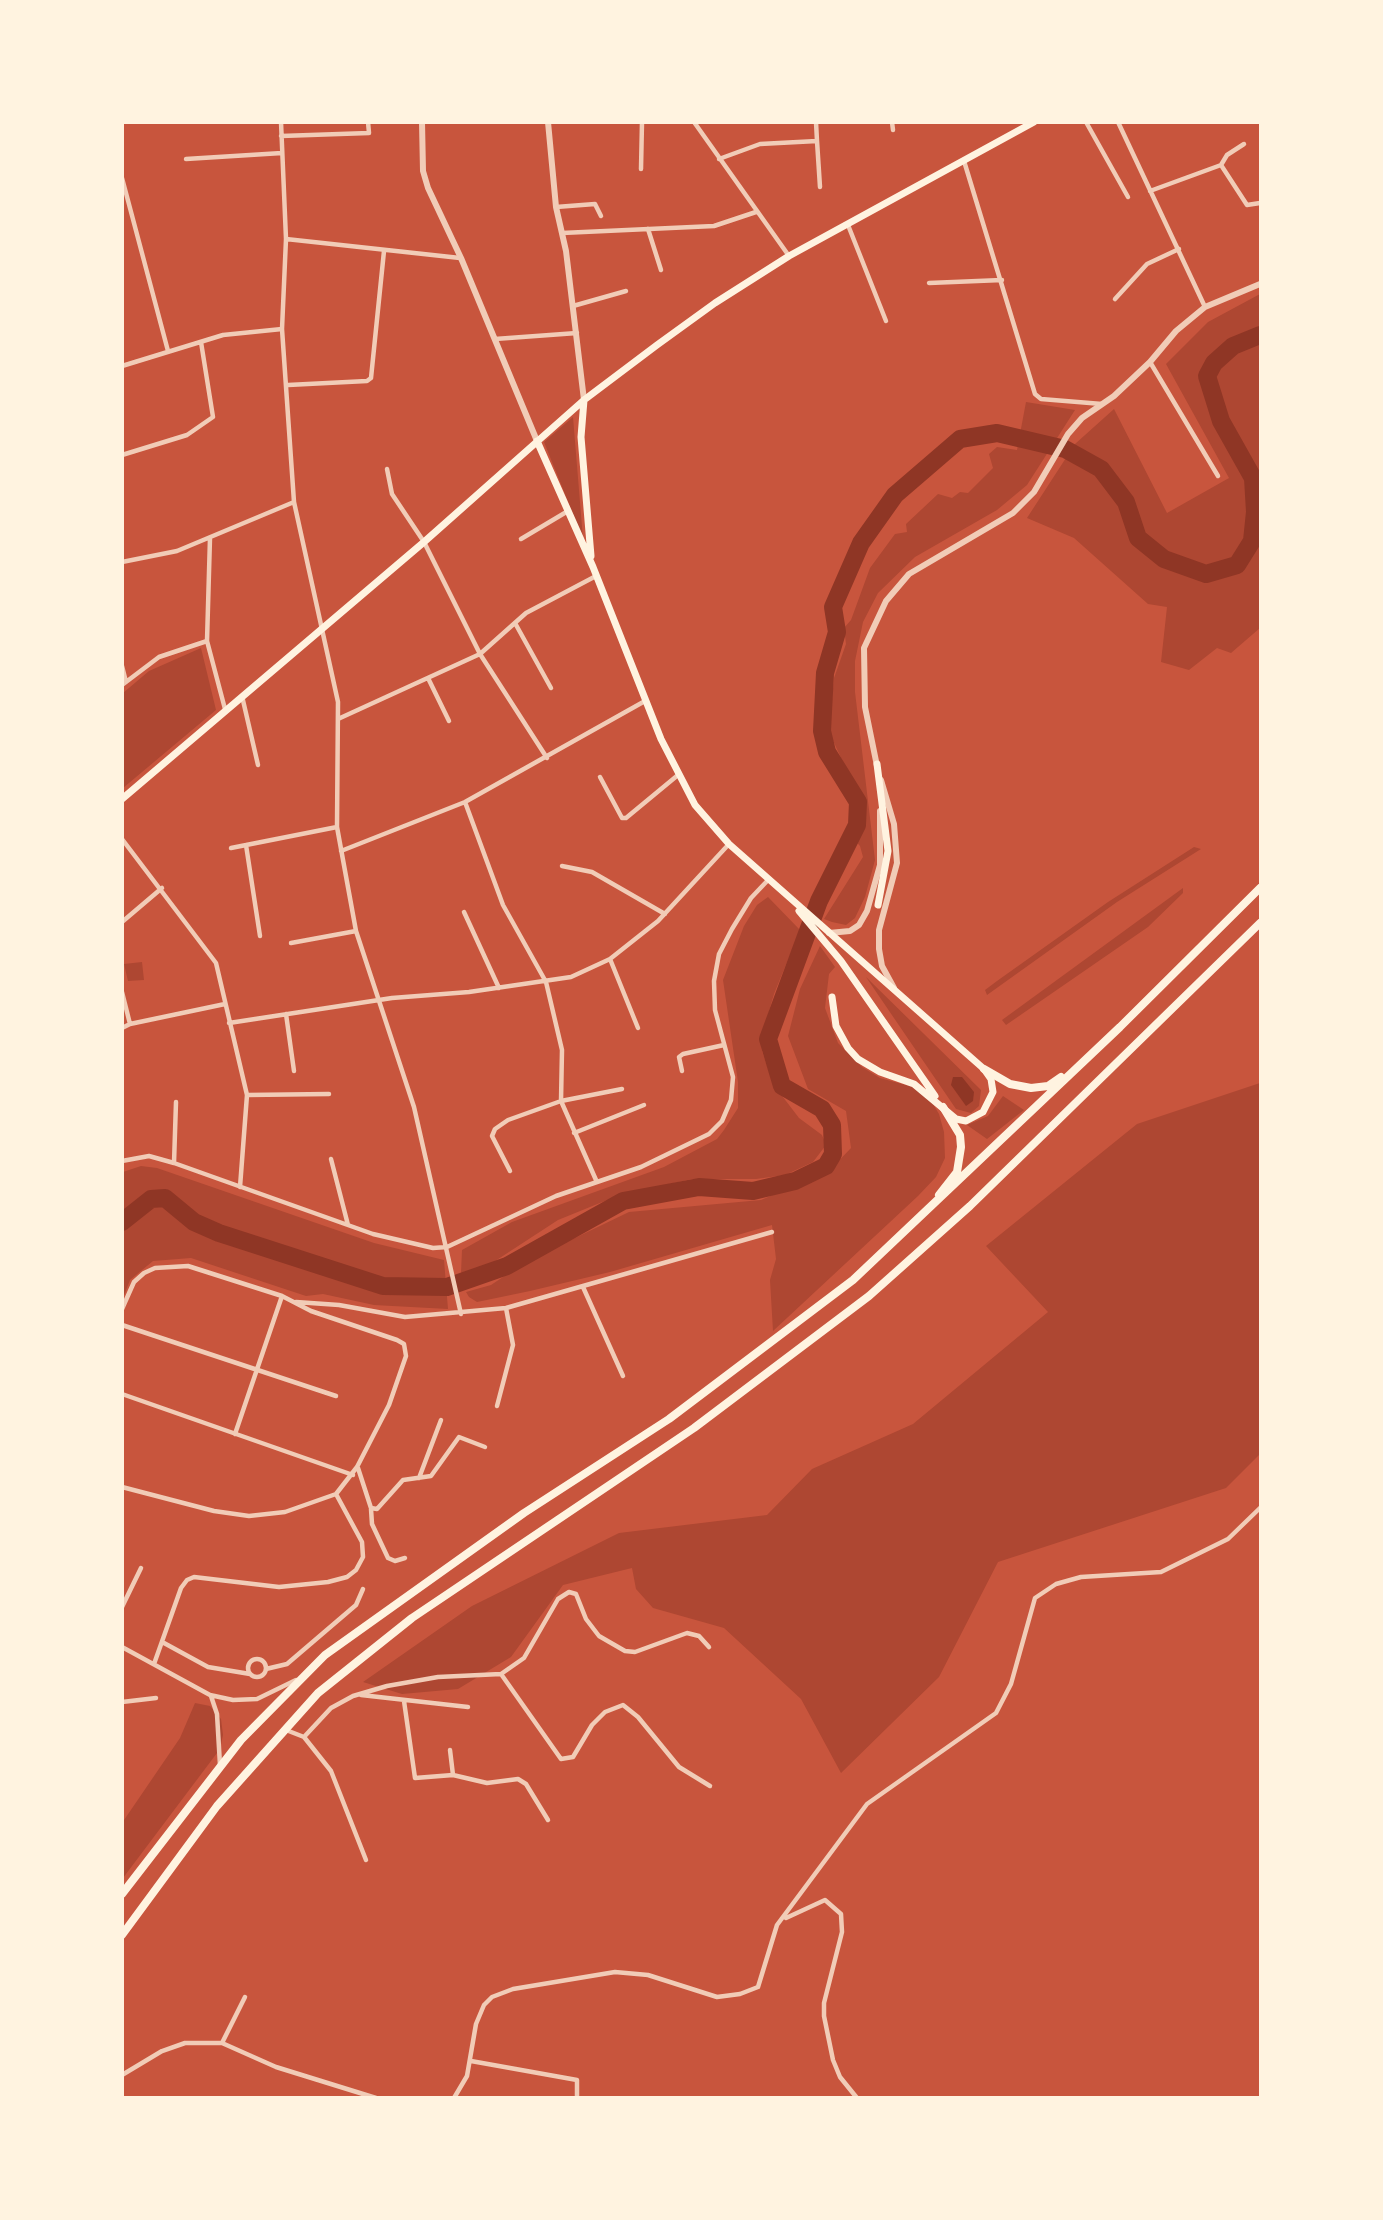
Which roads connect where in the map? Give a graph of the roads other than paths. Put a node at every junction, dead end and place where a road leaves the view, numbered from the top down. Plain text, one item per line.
1 (281, 122) edge
2 (368, 122) edge
3 (422, 122) edge
4 (548, 122) edge
5 (642, 122) edge
6 (694, 122) edge
7 (816, 122) edge
8 (892, 122) edge
9 (1034, 122) edge
10 (1086, 122) edge
11 (1118, 122) edge
12 (893, 130) dead end
13 (281, 136) junction
14 (817, 141) junction
15 (1244, 144) dead end
16 (282, 153) junction
17 (186, 159) dead end
18 (719, 159) junction
19 (964, 161) junction
20 (1221, 165) junction
21 (641, 169) dead end
22 (123, 181) edge
23 (820, 187) dead end
24 (1150, 191) junction
25 (1128, 197) dead end
26 (1261, 203) edge
27 (556, 207) junction
28 (756, 212) junction
29 (601, 216) dead end
30 (848, 225) junction
31 (648, 229) junction
32 (562, 233) junction
33 (286, 239) junction
34 (1179, 249) junction
35 (384, 251) junction
36 (789, 257) junction
37 (461, 258) junction
38 (662, 270) dead end
39 (1002, 281) junction
40 (929, 283) dead end
41 (1261, 284) edge
42 (626, 290) dead end
43 (1115, 299) dead end
44 (573, 306) junction
45 (1205, 307) junction
46 (886, 321) dead end
47 (282, 329) junction
48 (576, 333) junction
49 (495, 339) junction
50 (201, 342) junction
51 (168, 351) junction
52 (1150, 362) junction
53 (122, 366) edge
54 (288, 385) junction
55 (584, 400) junction
56 (1102, 404) junction
57 (537, 441) junction
58 (122, 455) edge
59 (387, 469) dead end
60 (1218, 476) dead end
61 (294, 502) junction
62 (568, 511) junction
63 (210, 538) junction
64 (521, 539) dead end
65 (424, 542) junction
66 (122, 562) edge
67 (593, 566) junction
68 (596, 576) junction
69 (515, 623) junction
70 (320, 629) junction
71 (207, 641) junction
72 (480, 654) junction
73 (122, 666) edge
74 (428, 678) junction
75 (124, 684) edge
76 (551, 688) dead end
77 (242, 696) junction
78 (645, 701) junction
79 (225, 709) junction
80 (338, 719) junction
81 (449, 721) dead end
82 (547, 758) junction
83 (877, 764) junction
84 (258, 765) dead end
85 (678, 775) junction
86 (600, 777) dead end
87 (122, 799) edge
88 (466, 802) junction
89 (337, 827) junction
90 (122, 839) edge
91 (729, 844) junction
92 (246, 845) junction
93 (231, 848) dead end
94 (341, 851) junction
95 (562, 866) dead end
96 (772, 882) junction
97 (162, 888) junction
98 (1261, 888) edge
99 (878, 905) dead end
100 (464, 912) dead end
101 (665, 914) junction
102 (122, 922) edge
103 (1261, 923) edge
104 (356, 931) junction
105 (825, 933) junction
106 (260, 936) dead end
107 (291, 943) dead end
108 (610, 959) junction
109 (545, 982) junction
110 (499, 988) junction
111 (122, 992) edge
112 (897, 993) junction
113 (832, 997) dead end
114 (380, 1000) junction
115 (225, 1004) junction
116 (286, 1014) junction
117 (229, 1023) junction
118 (130, 1024) junction
119 (122, 1028) edge
120 (638, 1028) dead end
121 (724, 1045) junction
122 (1089, 1056) junction
123 (984, 1069) junction
124 (294, 1071) dead end
125 (682, 1071) dead end
126 (622, 1089) dead end
127 (329, 1094) dead end
128 (247, 1095) junction
129 (561, 1101) junction
130 (176, 1102) dead end
131 (644, 1105) dead end
132 (943, 1107) junction
133 (574, 1132) junction
134 (331, 1159) dead end
135 (122, 1161) edge
136 (174, 1163) junction
137 (510, 1171) dead end
138 (596, 1180) junction
139 (240, 1186) junction
140 (923, 1216) junction
141 (348, 1225) junction
142 (772, 1232) dead end
143 (447, 1247) junction
144 (583, 1287) junction
145 (282, 1296) junction
146 (292, 1301) junction
147 (506, 1308) junction
148 (122, 1309) edge
149 (461, 1314) junction
150 (122, 1325) edge
151 (259, 1369) junction
152 (623, 1376) dead end
153 (122, 1394) edge
154 (336, 1396) dead end
155 (497, 1406) dead end
156 (441, 1420) dead end
157 (234, 1434) junction
158 (485, 1447) dead end
159 (358, 1467) junction
160 (353, 1475) junction
161 (419, 1478) junction
162 (122, 1487) edge
163 (336, 1494) junction
164 (371, 1508) junction
165 (1261, 1508) edge
166 (405, 1558) dead end
167 (141, 1568) dead end
168 (362, 1589) dead end
169 (122, 1606) edge
170 (164, 1643) junction
171 (122, 1647) edge
172 (709, 1647) dead end
173 (154, 1664) junction
174 (266, 1669) junction
175 (250, 1674) junction
176 (501, 1674) junction
177 (297, 1680) junction
178 (360, 1694) junction
179 (210, 1695) junction
180 (156, 1698) dead end
181 (404, 1701) junction
182 (122, 1702) edge
183 (468, 1707) dead end
184 (285, 1729) junction
185 (304, 1737) junction
186 (450, 1750) dead end
187 (220, 1765) junction
188 (453, 1775) junction
189 (710, 1786) dead end
190 (548, 1820) dead end
191 (366, 1860) dead end
192 (122, 1894) edge
193 (785, 1918) junction
194 (122, 1935) edge
195 (245, 1997) dead end
196 (222, 2043) junction
197 (471, 2061) junction
198 (122, 2075) edge
199 (455, 2097) edge
200 (376, 2098) edge
201 (577, 2098) edge
202 (857, 2098) edge

1 - 13 street
2 - 13 street
3 - 37 street
4 - 27 street
5 - 21 street
6 - 18 street
7 - 14 street
8 - 12 street
9 - 19 main road
10 - 25 street
11 - 24 street
13 - 16 street
14 - 18 street
14 - 23 street
15 - 20 street
16 - 17 street
16 - 33 street
18 - 28 street
19 - 30 main road
19 - 39 street
20 - 24 street
20 - 26 street
22 - 51 street
24 - 34 street
27 - 29 street
27 - 32 street
28 - 31 street
28 - 36 street
30 - 36 main road
30 - 46 street
31 - 32 street
31 - 38 street
32 - 44 street
33 - 35 street
33 - 47 street
34 - 43 street
34 - 45 street
35 - 37 street
35 - 54 street
36 - 55 main road
37 - 49 street
39 - 40 street
39 - 56 street
41 - 45 street
42 - 44 street
44 - 48 street
45 - 52 street
47 - 50 street
47 - 54 street
48 - 49 street
48 - 55 street
49 - 57 street
50 - 51 street
50 - 58 street
51 - 53 street
52 - 56 street
52 - 60 street
54 - 61 street
55 - 57 main road
55 - 67 main road
56 - 83 street
57 - 62 main road
57 - 65 main road
59 - 65 street
61 - 63 street
61 - 70 street
62 - 64 street
62 - 67 main road
63 - 66 street
63 - 71 street
65 - 70 main road
65 - 72 street
67 - 68 main road
68 - 69 street
68 - 78 main road
69 - 72 street
69 - 76 street
70 - 77 main road
70 - 80 street
71 - 75 street
71 - 79 street
72 - 74 street
72 - 82 street
73 - 75 street
74 - 80 street
74 - 81 street
77 - 79 main road
77 - 84 street
78 - 82 street
78 - 85 main road
79 - 87 main road
80 - 89 street
82 - 88 street
83 - 99 main road
83 - 105 street
83 - 112 street
85 - 86 street
85 - 91 main road
88 - 94 street
88 - 109 street
89 - 92 street
89 - 94 street
90 - 97 street
91 - 96 main road
91 - 101 street
92 - 93 street
92 - 106 street
94 - 104 street
95 - 101 street
96 - 105 main road
96 - 121 street
97 - 102 street
97 - 115 street
98 - 122 highway
100 - 110 street
101 - 108 street
103 - 184 highway
104 - 107 street
104 - 114 street
105 - 112 main road
105 - 132 main road
108 - 109 street
108 - 120 street
109 - 110 street
109 - 129 street
110 - 114 street
111 - 118 street
112 - 123 main road
113 - 132 main road
114 - 116 street
114 - 143 street
115 - 117 street
115 - 118 street
116 - 117 street
116 - 124 street
117 - 128 street
118 - 119 street
121 - 125 street
121 - 138 street
122 - 123 highway
122 - 140 highway
123 - 132 main road
126 - 129 street
127 - 128 street
128 - 139 street
129 - 133 street
129 - 137 street
130 - 136 street
131 - 133 street
132 - 140 highway
133 - 138 street
134 - 141 street
135 - 136 street
136 - 139 street
138 - 143 street
139 - 141 street
140 - 177 highway
141 - 143 street
142 - 144 street
143 - 149 street
144 - 147 street
144 - 152 street
145 - 146 street
145 - 148 street
145 - 151 street
146 - 149 street
146 - 159 street
147 - 149 street
147 - 155 street
150 - 151 street
151 - 154 street
151 - 157 street
153 - 157 street
156 - 161 street
157 - 160 street
158 - 161 street
159 - 160 street
159 - 164 street
160 - 163 street
161 - 164 street
162 - 163 street
163 - 170 street
164 - 166 street
165 - 193 street
167 - 169 street
168 - 174 street
170 - 173 street
170 - 175 street
171 - 173 street
172 - 176 street
173 - 179 street
174 - 175 street
174 - 175 street
176 - 178 street
176 - 189 street
177 - 179 street
177 - 187 highway
178 - 181 street
178 - 185 street
179 - 187 street
180 - 182 street
181 - 183 street
181 - 188 street
184 - 185 street
184 - 194 highway
185 - 191 street
186 - 188 street
187 - 192 highway
188 - 190 street
193 - 197 street
193 - 202 street
195 - 196 street
196 - 198 street
196 - 200 street
197 - 199 street
197 - 201 street

